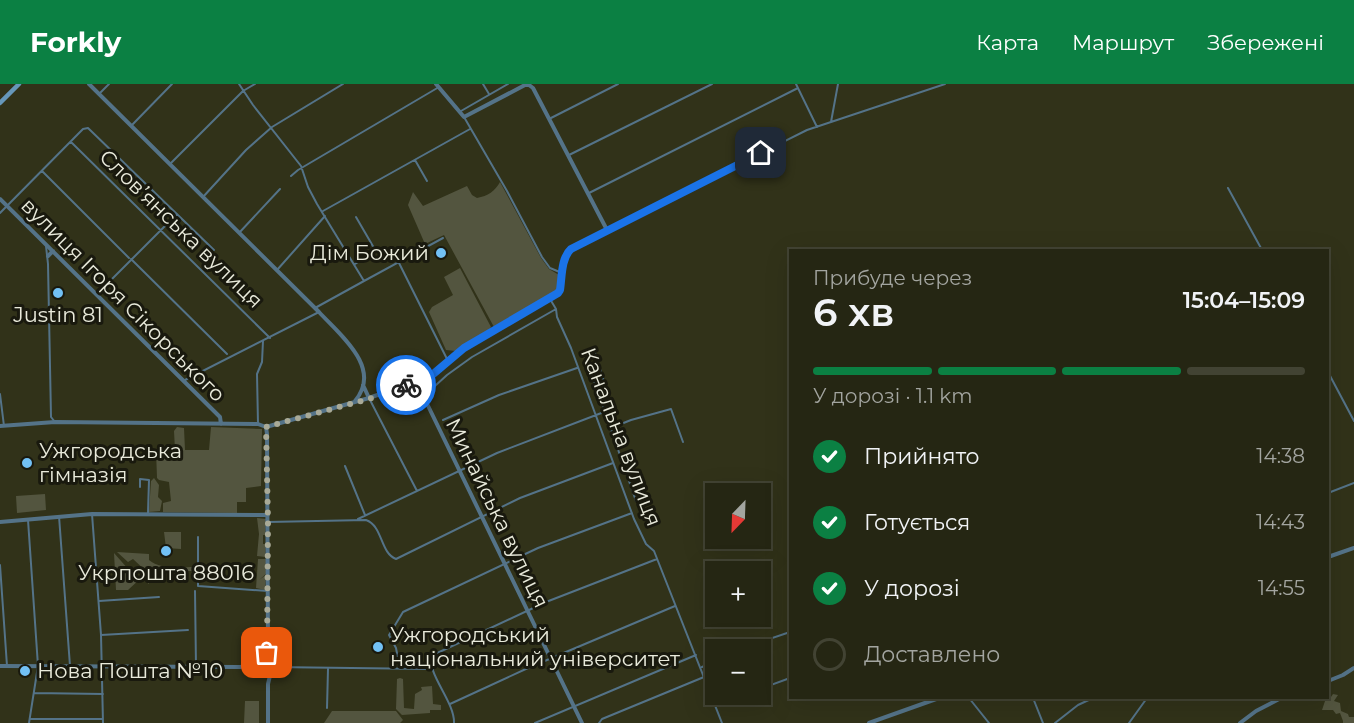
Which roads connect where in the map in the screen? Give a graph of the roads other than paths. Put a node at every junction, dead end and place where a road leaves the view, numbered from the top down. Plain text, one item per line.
1 (19, 84) edge
2 (89, 84) edge
3 (109, 84) edge
4 (172, 84) edge
5 (239, 84) edge
6 (255, 84) edge
7 (343, 84) edge
8 (483, 84) edge
9 (508, 84) edge
10 (529, 84) edge
11 (618, 84) edge
12 (712, 84) edge
13 (838, 84) edge
14 (945, 84) edge
15 (437, 86) edge
16 (797, 86) edge
17 (243, 91) junction
18 (99, 94) junction
19 (489, 94) junction
20 (0, 103) edge
21 (458, 112) junction
22 (464, 117) junction
23 (549, 119) junction
24 (831, 122) junction
25 (131, 126) junction
26 (272, 127) junction
27 (817, 127) junction
28 (470, 129) junction
29 (71, 142) junction
30 (568, 155) junction
31 (415, 159) junction
32 (170, 164) junction
33 (302, 169) junction
34 (42, 171) junction
35 (291, 176) dead end
36 (427, 181) dead end
37 (1228, 188) dead end
38 (280, 189) dead end
39 (588, 193) junction
40 (203, 197) junction
41 (0, 199) edge
42 (7, 206) junction
43 (322, 212) junction
44 (0, 213) edge
45 (177, 214) junction
46 (325, 216) junction
47 (356, 217) dead end
48 (162, 230) junction
49 (608, 230) junction
50 (239, 233) junction
51 (443, 238) dead end
52 (44, 242) junction
53 (1261, 249) edge
54 (214, 250) dead end
55 (53, 251) junction
56 (48, 256) junction
57 (130, 259) junction
58 (399, 263) junction
59 (355, 264) junction
60 (276, 270) junction
61 (562, 273) junction
62 (364, 281) junction
63 (97, 294) junction
64 (550, 298) junction
65 (556, 309) junction
66 (317, 310) junction
67 (270, 338) junction
68 (263, 341) junction
69 (594, 350) dead end
70 (584, 352) dead end
71 (227, 354) dead end
72 (448, 361) junction
73 (577, 368) junction
74 (1329, 374) edge
75 (184, 380) junction
76 (416, 381) junction
77 (363, 385) junction
78 (597, 391) junction
79 (0, 394) edge
80 (423, 397) junction
81 (369, 398) junction
82 (353, 402) junction
83 (604, 412) junction
84 (596, 416) junction
85 (51, 417) junction
86 (443, 420) dead end
87 (1354, 421) edge
88 (47, 422) junction
89 (55, 422) junction
90 (221, 424) junction
91 (258, 424) junction
92 (2, 426) edge
93 (266, 427) junction
94 (611, 428) junction
95 (683, 442) dead end
96 (613, 463) junction
97 (345, 466) dead end
98 (460, 471) junction
99 (1354, 483) edge
100 (140, 487) dead end
101 (417, 491) junction
102 (1329, 493) edge
103 (636, 501) dead end
104 (148, 513) junction
105 (632, 513) junction
106 (92, 514) junction
107 (58, 515) junction
108 (268, 515) junction
109 (365, 516) junction
110 (482, 517) junction
111 (28, 519) junction
112 (366, 520) junction
113 (355, 521) junction
114 (0, 522) edge
115 (268, 522) junction
116 (198, 537) dead end
117 (1354, 548) edge
118 (1329, 557) edge
119 (657, 559) junction
120 (505, 564) junction
121 (0, 565) edge
122 (195, 591) dead end
123 (267, 591) junction
124 (159, 597) dead end
125 (98, 601) junction
126 (676, 606) junction
127 (528, 611) junction
128 (188, 630) dead end
129 (789, 632) edge
130 (101, 635) junction
131 (769, 639) edge
132 (268, 647) junction
133 (696, 655) junction
134 (552, 659) junction
135 (263, 663) junction
136 (705, 665) edge
137 (0, 666) edge
138 (7, 666) junction
139 (38, 666) junction
140 (70, 666) junction
141 (102, 666) junction
142 (252, 666) junction
143 (196, 667) junction
144 (271, 667) junction
145 (700, 667) junction
146 (1354, 668) edge
147 (327, 669) junction
148 (400, 669) junction
149 (432, 669) junction
150 (264, 670) junction
151 (704, 677) junction
152 (789, 678) edge
153 (1329, 681) edge
154 (268, 684) junction
155 (771, 685) edge
156 (34, 693) junction
157 (103, 694) junction
158 (970, 699) edge
159 (1033, 699) edge
160 (1091, 699) edge
161 (1146, 699) edge
162 (1279, 699) edge
163 (926, 700) edge
164 (450, 704) junction
165 (574, 706) junction
166 (715, 706) joint
167 (327, 708) dead end
168 (884, 718) junction
169 (30, 719) junction
170 (103, 719) junction
171 (29, 723) edge
172 (103, 723) edge
173 (268, 723) edge
174 (454, 723) edge
175 (535, 723) edge
176 (582, 723) edge
177 (598, 723) edge
178 (722, 723) edge
179 (869, 723) edge
180 (889, 723) edge
181 (989, 723) edge
182 (1043, 723) edge
183 (1055, 723) edge
184 (1129, 723) edge
185 (1240, 723) edge

1 - 20 main road
2 - 18 street
3 - 18 street
4 - 25 street
5 - 17 street
6 - 17 street
7 - 26 street
8 - 19 street
9 - 19 street
10 - 22 street
10 - 23 street
11 - 23 street
12 - 30 street
13 - 24 street
14 - 24 street
15 - 21 street
15 - 33 street
16 - 27 street
16 - 39 street
17 - 26 street
17 - 32 street
18 - 25 street
19 - 21 street
21 - 22 street
22 - 28 street
23 - 30 street
24 - 27 street
25 - 32 street
26 - 33 street
26 - 40 street
27 - 49 street
28 - 31 street
28 - 61 street
29 - 34 street
29 - 45 street
29 - 48 street, Словʼянська вулиця
30 - 39 street
31 - 36 street
31 - 43 street
32 - 40 street
33 - 35 street
33 - 43 street
34 - 42 street
34 - 57 street
37 - 53 street
38 - 50 street
39 - 49 street
40 - 50 street
41 - 42 street, вулиця Ігоря Сікорського
42 - 44 street
42 - 52 street, вулиця Ігоря Сікорського
43 - 46 street
45 - 48 street
45 - 54 street
46 - 59 street
46 - 60 street
47 - 59 street
48 - 57 street
48 - 67 street, Словʼянська вулиця
49 - 61 street
50 - 60 street
51 - 58 street
52 - 55 street, вулиця Ігоря Сікорського
52 - 56 street
55 - 56 street
55 - 63 street, вулиця Ігоря Сікорського
56 - 85 street
57 - 63 street
57 - 71 street
58 - 62 street
58 - 72 street
59 - 62 street
60 - 66 street
61 - 64 street
62 - 66 street
63 - 75 street, вулиця Ігоря Сікорського
64 - 65 street, Канальна вулиця
64 - 72 street
65 - 73 street, Канальна вулиця
65 - 80 street
66 - 67 street
66 - 77 street
67 - 68 street
68 - 75 street
68 - 91 street
69 - 78 street
70 - 78 street
72 - 76 street
73 - 84 street, Канальна вулиця
73 - 86 street
74 - 87 street
75 - 90 street, вулиця Ігоря Сікорського
76 - 80 street, Минайська вулиця
76 - 81 street
77 - 81 street
77 - 82 street
78 - 83 street
79 - 92 street
80 - 98 street, Минайська вулиця
81 - 82 street
81 - 101 street
82 - 93 street
83 - 84 street
83 - 94 street
84 - 96 street, Канальна вулиця
84 - 98 street
85 - 88 street
85 - 89 street
88 - 89 street
88 - 92 street
89 - 90 street
90 - 91 street
91 - 93 street
93 - 108 street
94 - 95 street
94 - 103 street
96 - 105 street, Канальна вулиця
96 - 110 street
97 - 109 street
98 - 101 street
98 - 110 street, Минайська вулиця
99 - 102 street
100 - 104 street
101 - 109 street
104 - 106 street
104 - 108 street
105 - 119 street, Канальна вулиця
105 - 120 street
106 - 107 street
106 - 125 street
107 - 111 street
107 - 140 street
108 - 115 street
109 - 112 street
109 - 113 street
110 - 112 street
110 - 120 street, Минайська вулиця
111 - 114 street
111 - 139 street
112 - 113 street
113 - 115 street
115 - 123 street
116 - 123 street
117 - 118 street
119 - 126 street, Канальна вулиця
119 - 127 street
120 - 127 street, Минайська вулиця
120 - 148 street
121 - 138 street
122 - 143 street
123 - 132 street
124 - 125 street
125 - 130 street
126 - 133 street, Канальна вулиця
126 - 134 street
127 - 134 street, Минайська вулиця
127 - 149 street
128 - 130 street
129 - 131 street
130 - 141 street
132 - 135 street
132 - 144 street
133 - 145 street, Канальна вулиця
133 - 165 street
134 - 164 street
134 - 165 street, Минайська вулиця
135 - 142 street
135 - 144 street
135 - 150 street
136 - 145 street
137 - 138 street
138 - 139 street
139 - 140 street
139 - 156 street
140 - 141 street
141 - 143 street
141 - 157 street
142 - 143 street
142 - 150 street
144 - 147 street
144 - 150 street
144 - 154 street
145 - 151 street, Канальна вулиця
146 - 153 street
147 - 148 street
147 - 167 street
148 - 149 street
149 - 164 street
150 - 154 street
151 - 166 street, Канальна вулиця
151 - 177 street
152 - 155 street
154 - 173 street
156 - 157 street
156 - 169 street
157 - 170 street
158 - 181 street
159 - 182 street
160 - 183 street
161 - 184 street
162 - 185 street
163 - 168 street
164 - 174 street
165 - 175 street
165 - 176 street, Минайська вулиця
166 - 178 street, Канальна вулиця
168 - 179 street
168 - 180 street
169 - 170 street
169 - 171 street
170 - 172 street

